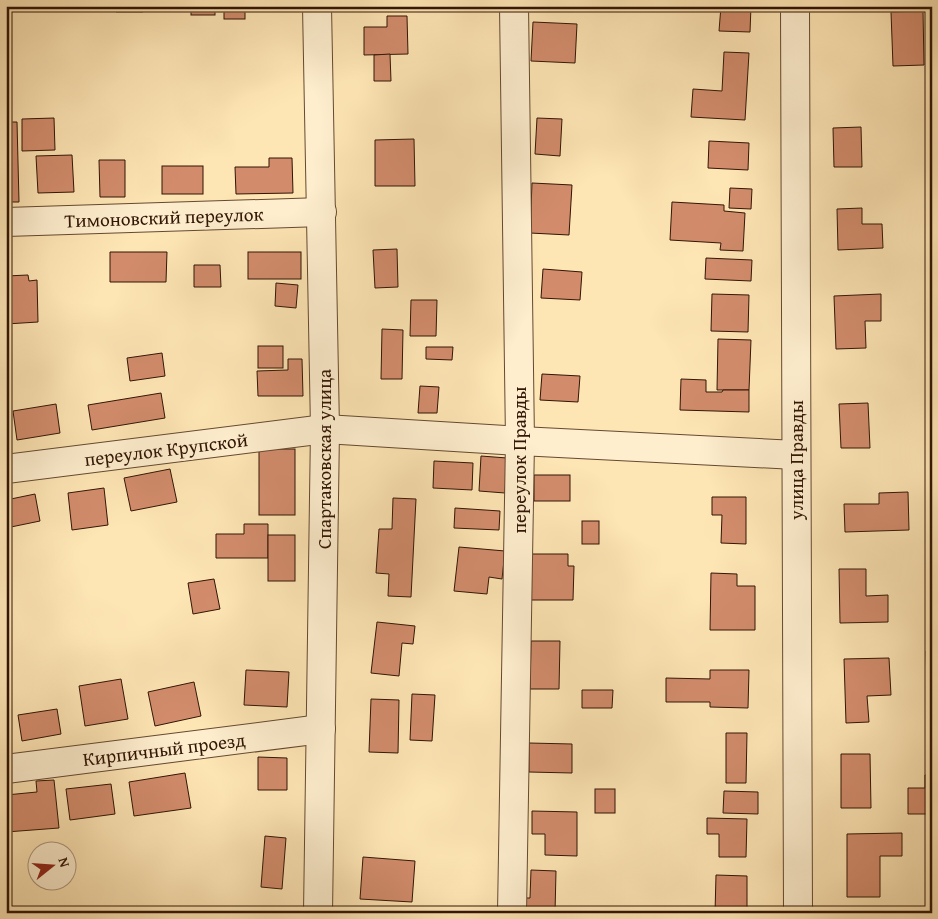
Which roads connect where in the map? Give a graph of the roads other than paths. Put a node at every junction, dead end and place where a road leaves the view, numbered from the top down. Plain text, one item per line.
1 (317, 6) edge
2 (514, 6) edge
3 (795, 6) edge
4 (322, 212) junction
5 (6, 222) edge
6 (325, 429) junction
7 (520, 441) junction
8 (796, 455) junction
9 (6, 469) edge
10 (321, 729) junction
11 (6, 769) edge
12 (318, 913) edge
13 (512, 913) edge
14 (798, 913) edge

1 - 4 street, Спартаковская улица
2 - 7 street, переулок Правды
3 - 8 street, улица Правды
4 - 5 street, Тимоновский переулок
4 - 6 street, Спартаковская улица
6 - 7 street, переулок Крупской
6 - 9 street, переулок Крупской
6 - 10 street, Спартаковская улица
7 - 8 street, переулок Крупской
7 - 13 street, переулок Правды
8 - 14 street, улица Правды
10 - 11 street, Кирпичный проезд
10 - 12 street, Спартаковская улица

